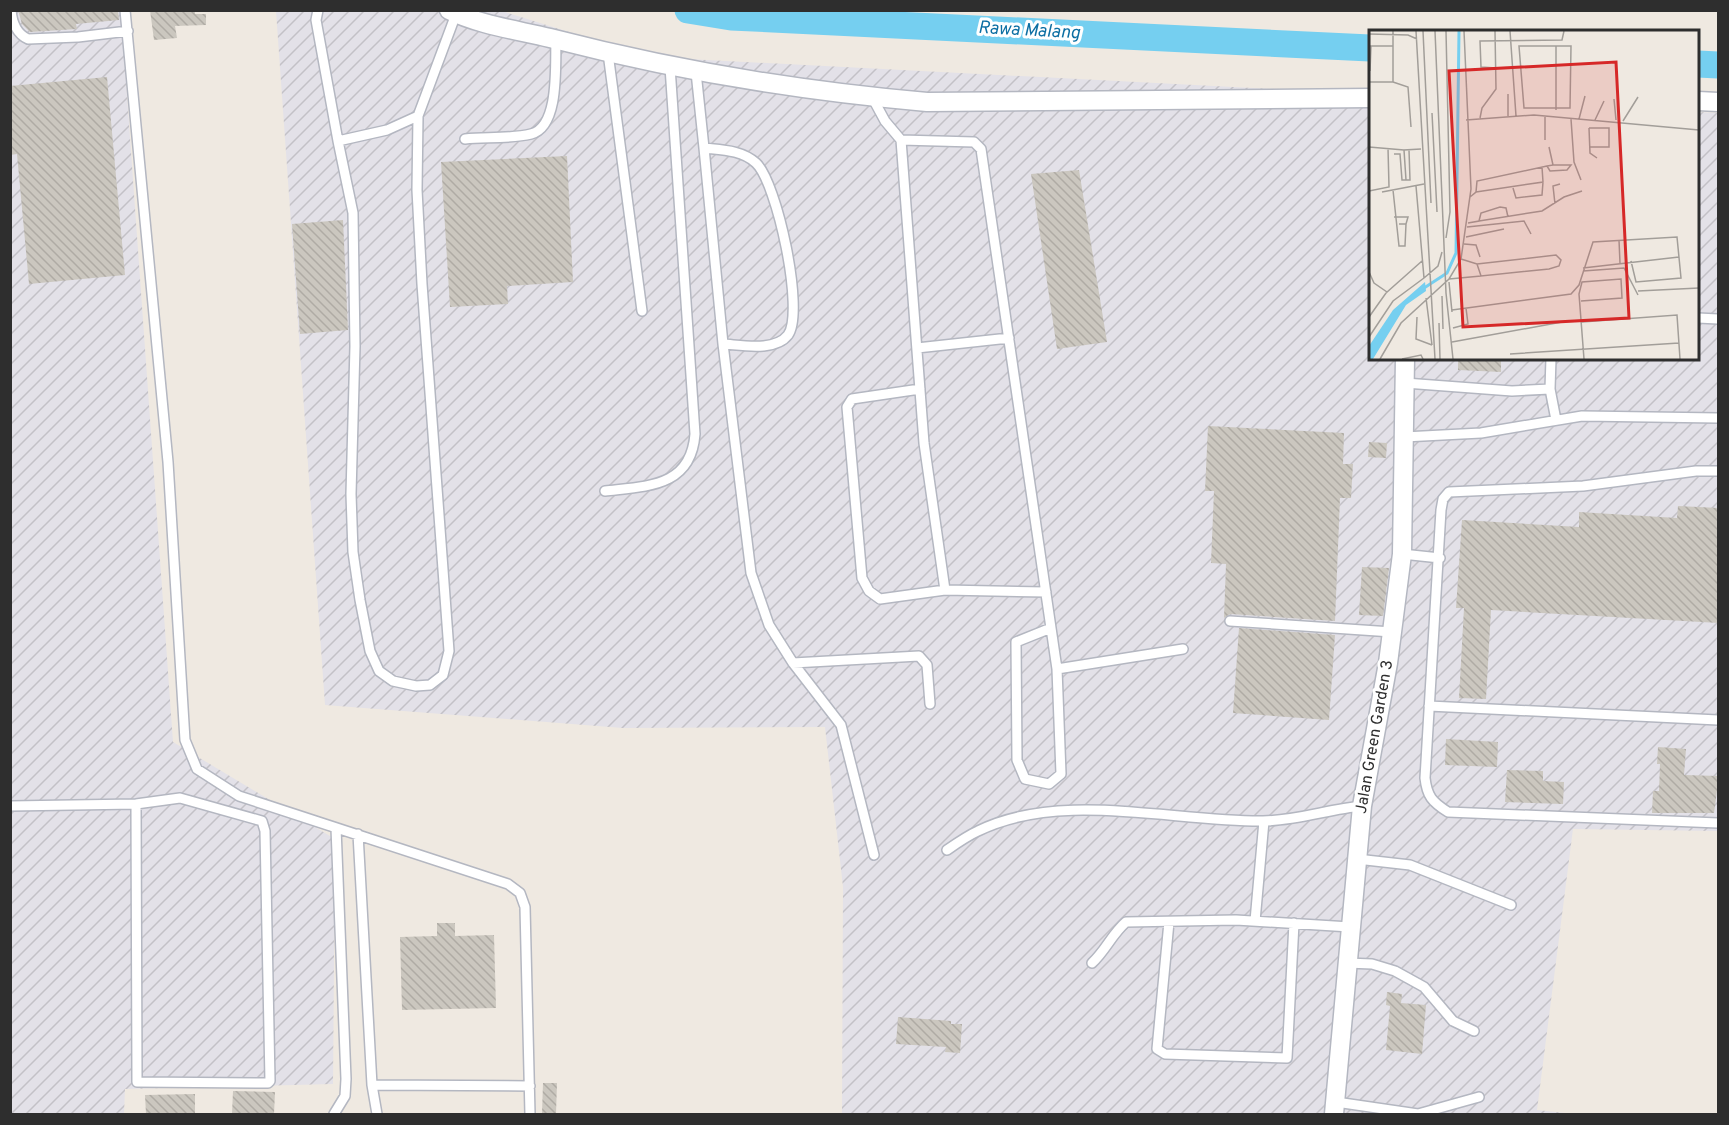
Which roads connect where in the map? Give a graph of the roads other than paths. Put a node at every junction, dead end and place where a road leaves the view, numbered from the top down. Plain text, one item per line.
1 (11, 10) edge
2 (125, 10) edge
3 (318, 10) edge
4 (453, 12) edge
5 (128, 31) junction
6 (556, 40) junction
7 (608, 53) junction
8 (670, 67) junction
9 (696, 72) junction
10 (872, 98) junction
11 (1369, 98) edge
12 (1699, 101) edge
13 (1719, 102) edge
14 (418, 116) junction
15 (465, 139) dead end
16 (901, 140) junction
17 (338, 141) junction
18 (704, 148) junction
19 (642, 311) dead end
20 (1699, 318) edge
21 (1719, 319) edge
22 (1009, 338) junction
23 (723, 344) junction
24 (917, 348) junction
25 (1405, 360) edge
26 (1551, 360) edge
27 (1405, 383) junction
28 (920, 389) junction
29 (1550, 389) junction
30 (1719, 418) edge
31 (1556, 420) junction
32 (1404, 437) junction
33 (1719, 471) edge
34 (605, 491) dead end
35 (1402, 554) junction
36 (1440, 558) junction
37 (945, 590) junction
38 (1046, 592) junction
39 (1230, 621) dead end
40 (1051, 628) junction
41 (1392, 632) junction
42 (1183, 649) dead end
43 (793, 663) junction
44 (1057, 669) junction
45 (930, 704) dead end
46 (1430, 706) junction
47 (1719, 720) edge
48 (136, 804) junction
49 (10, 806) edge
50 (1362, 806) junction
51 (1264, 821) junction
52 (1719, 823) edge
53 (336, 828) junction
54 (358, 834) junction
55 (947, 850) dead end
56 (874, 855) dead end
57 (1357, 859) junction
58 (1511, 905) dead end
59 (1255, 921) junction
60 (1169, 922) junction
61 (1294, 923) junction
62 (1350, 927) junction
63 (1092, 963) dead end
64 (1347, 963) junction
65 (1474, 1031) dead end
66 (372, 1085) junction
67 (530, 1086) junction
68 (1479, 1097) dead end
69 (1335, 1108) edge
70 (334, 1114) edge
71 (377, 1114) edge
72 (530, 1114) edge

1 - 5 lane
2 - 5 lane
3 - 17 lane
4 - 6 street
4 - 14 lane
5 - 53 lane
6 - 7 street
6 - 15 lane
7 - 8 street
7 - 19 lane
8 - 9 street
8 - 34 lane
9 - 10 street
9 - 18 lane
10 - 11 street
10 - 16 lane
12 - 13 street
14 - 17 lane
14 - 17 lane
16 - 22 lane
16 - 24 lane
18 - 23 lane
18 - 23 lane
20 - 21 lane
22 - 24 lane
22 - 38 lane
23 - 43 lane
24 - 28 lane
25 - 27 street, Jalan Green Garden 3
26 - 29 lane
27 - 29 lane
27 - 32 street, Jalan Green Garden 3
28 - 37 lane
28 - 37 lane
29 - 31 lane
30 - 31 lane
31 - 32 lane
32 - 35 street, Jalan Green Garden 3
33 - 36 lane
35 - 36 lane
35 - 41 street, Jalan Green Garden 3
36 - 46 lane
37 - 38 lane
38 - 40 lane
39 - 41 lane
40 - 44 lane
40 - 44 lane
41 - 50 street, Jalan Green Garden 3
42 - 44 lane
43 - 45 lane
43 - 56 lane
46 - 47 lane
46 - 52 lane
48 - 48 lane
48 - 49 lane
50 - 51 lane
50 - 57 street, Jalan Green Garden 3
51 - 55 lane
51 - 59 lane
53 - 54 lane
53 - 70 lane
54 - 66 lane
54 - 67 lane
57 - 58 lane
57 - 62 street, Jalan Green Garden 3
59 - 60 lane
59 - 61 lane
60 - 61 lane
60 - 63 lane
61 - 62 lane
62 - 64 street, Jalan Green Garden 3
64 - 65 lane
64 - 69 street, Jalan Green Garden 3
66 - 67 lane
66 - 71 lane
67 - 72 lane
68 - 69 lane

